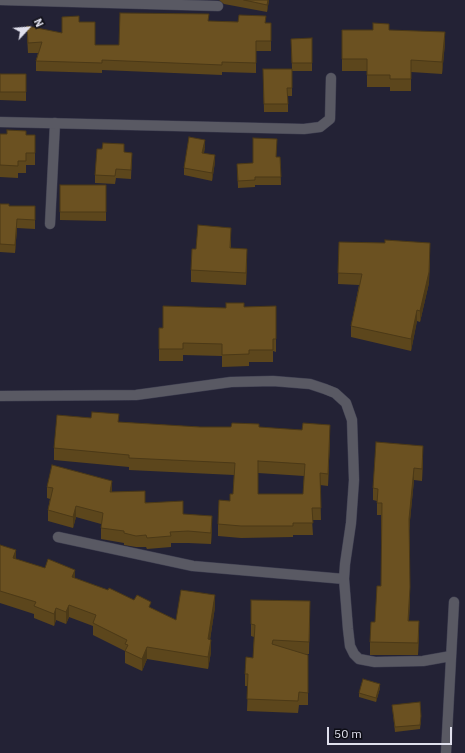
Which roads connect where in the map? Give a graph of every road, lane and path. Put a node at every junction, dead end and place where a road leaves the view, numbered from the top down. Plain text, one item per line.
1 (0, 0) edge
2 (218, 6) dead end
3 (331, 78) dead end
4 (0, 122) edge
5 (55, 123) junction
6 (50, 224) dead end
7 (0, 396) edge
8 (58, 537) dead end
9 (344, 579) junction
10 (454, 602) dead end
11 (451, 656) junction
12 (446, 753) edge

1 - 2 street
3 - 5 street
4 - 5 street
5 - 6 street
7 - 9 street
8 - 9 street
9 - 11 street
10 - 11 street
11 - 12 street

